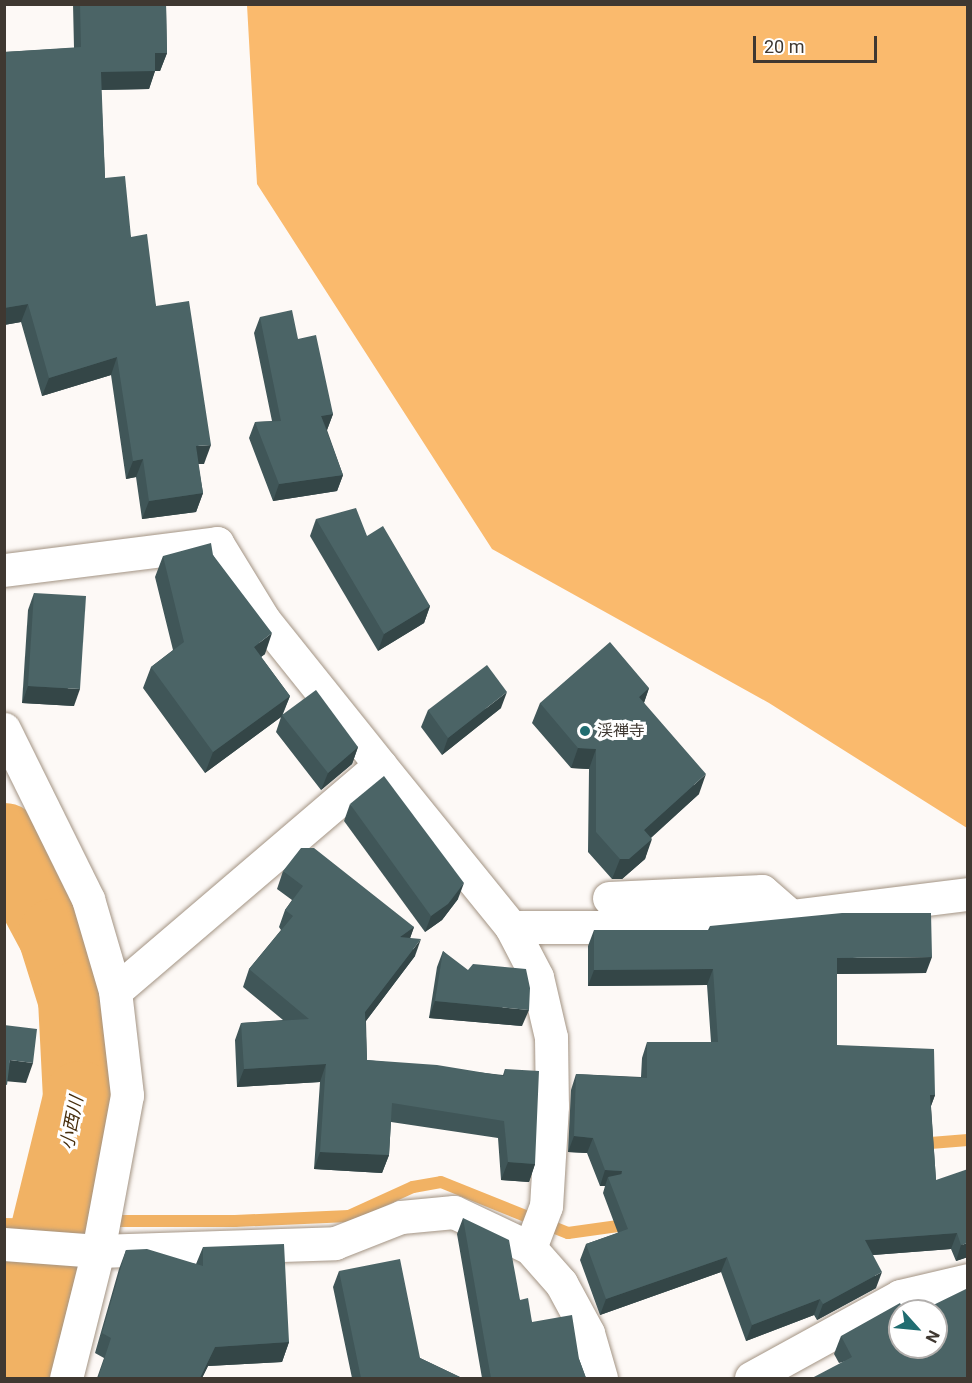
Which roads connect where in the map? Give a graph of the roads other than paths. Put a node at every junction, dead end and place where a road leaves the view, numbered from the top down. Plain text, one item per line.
1 (4, 570) edge
2 (4, 729) edge
3 (380, 765) junction
4 (968, 894) edge
5 (609, 898) dead end
6 (791, 916) junction
7 (511, 927) junction
8 (115, 991) junction
9 (4, 1244) edge
10 (530, 1248) junction
11 (98, 1251) junction
12 (968, 1280) edge
13 (66, 1378) edge
14 (601, 1378) edge
15 (751, 1378) edge

1 - 3 street
2 - 8 street
3 - 7 street
3 - 8 street
4 - 6 street
5 - 6 street
6 - 7 street
7 - 10 street
8 - 11 street
9 - 11 street
10 - 11 street
10 - 14 street
11 - 13 street
12 - 15 street

